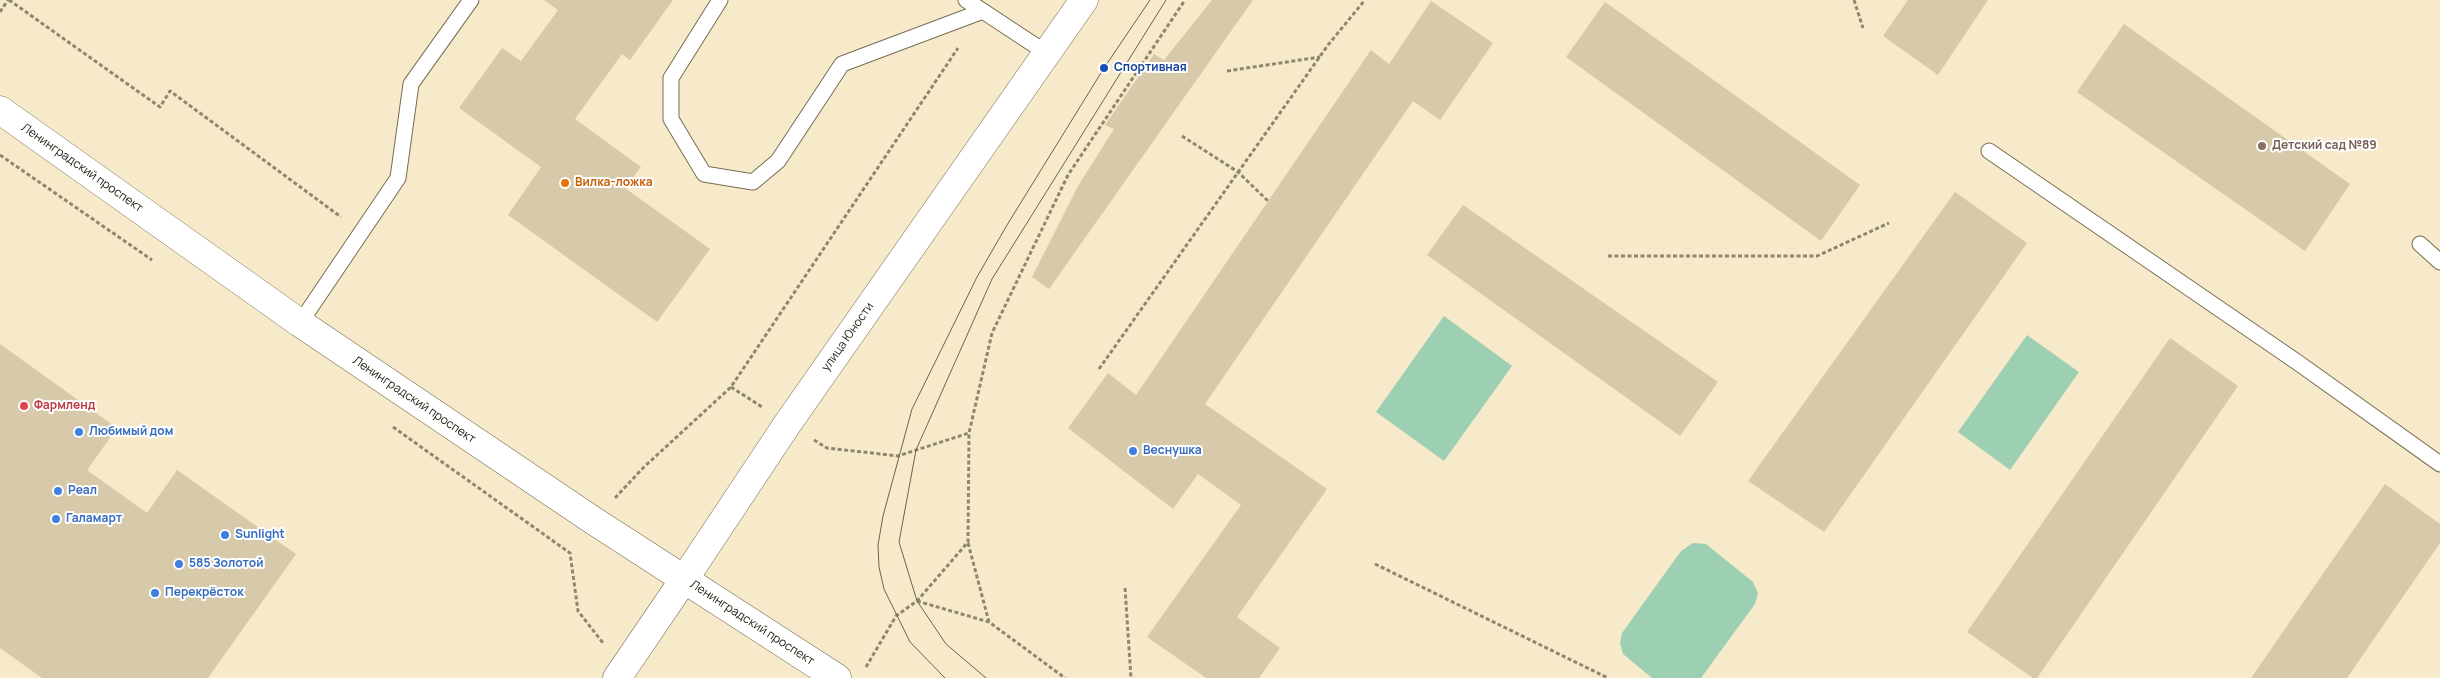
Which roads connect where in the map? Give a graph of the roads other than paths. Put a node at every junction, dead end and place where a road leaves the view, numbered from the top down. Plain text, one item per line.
1 (471, 0) edge
2 (720, 0) edge
3 (966, 0) edge
4 (1084, 0) edge
5 (983, 11) junction
6 (1048, 54) junction
7 (0, 110) edge
8 (1989, 151) dead end
9 (2420, 244) dead end
10 (2440, 262) edge
11 (300, 323) junction
12 (2440, 464) edge
13 (685, 578) junction
14 (620, 673) edge
15 (837, 678) edge

1 - 11 lane
2 - 5 lane
3 - 5 lane
4 - 6 street, улица Юности
5 - 6 lane
6 - 13 street, улица Юности
7 - 11 street, Ленинградский проспект
8 - 12 lane
9 - 10 lane
11 - 13 street, Ленинградский проспект
13 - 14 street, улица Юности
13 - 15 street, Ленинградский проспект

